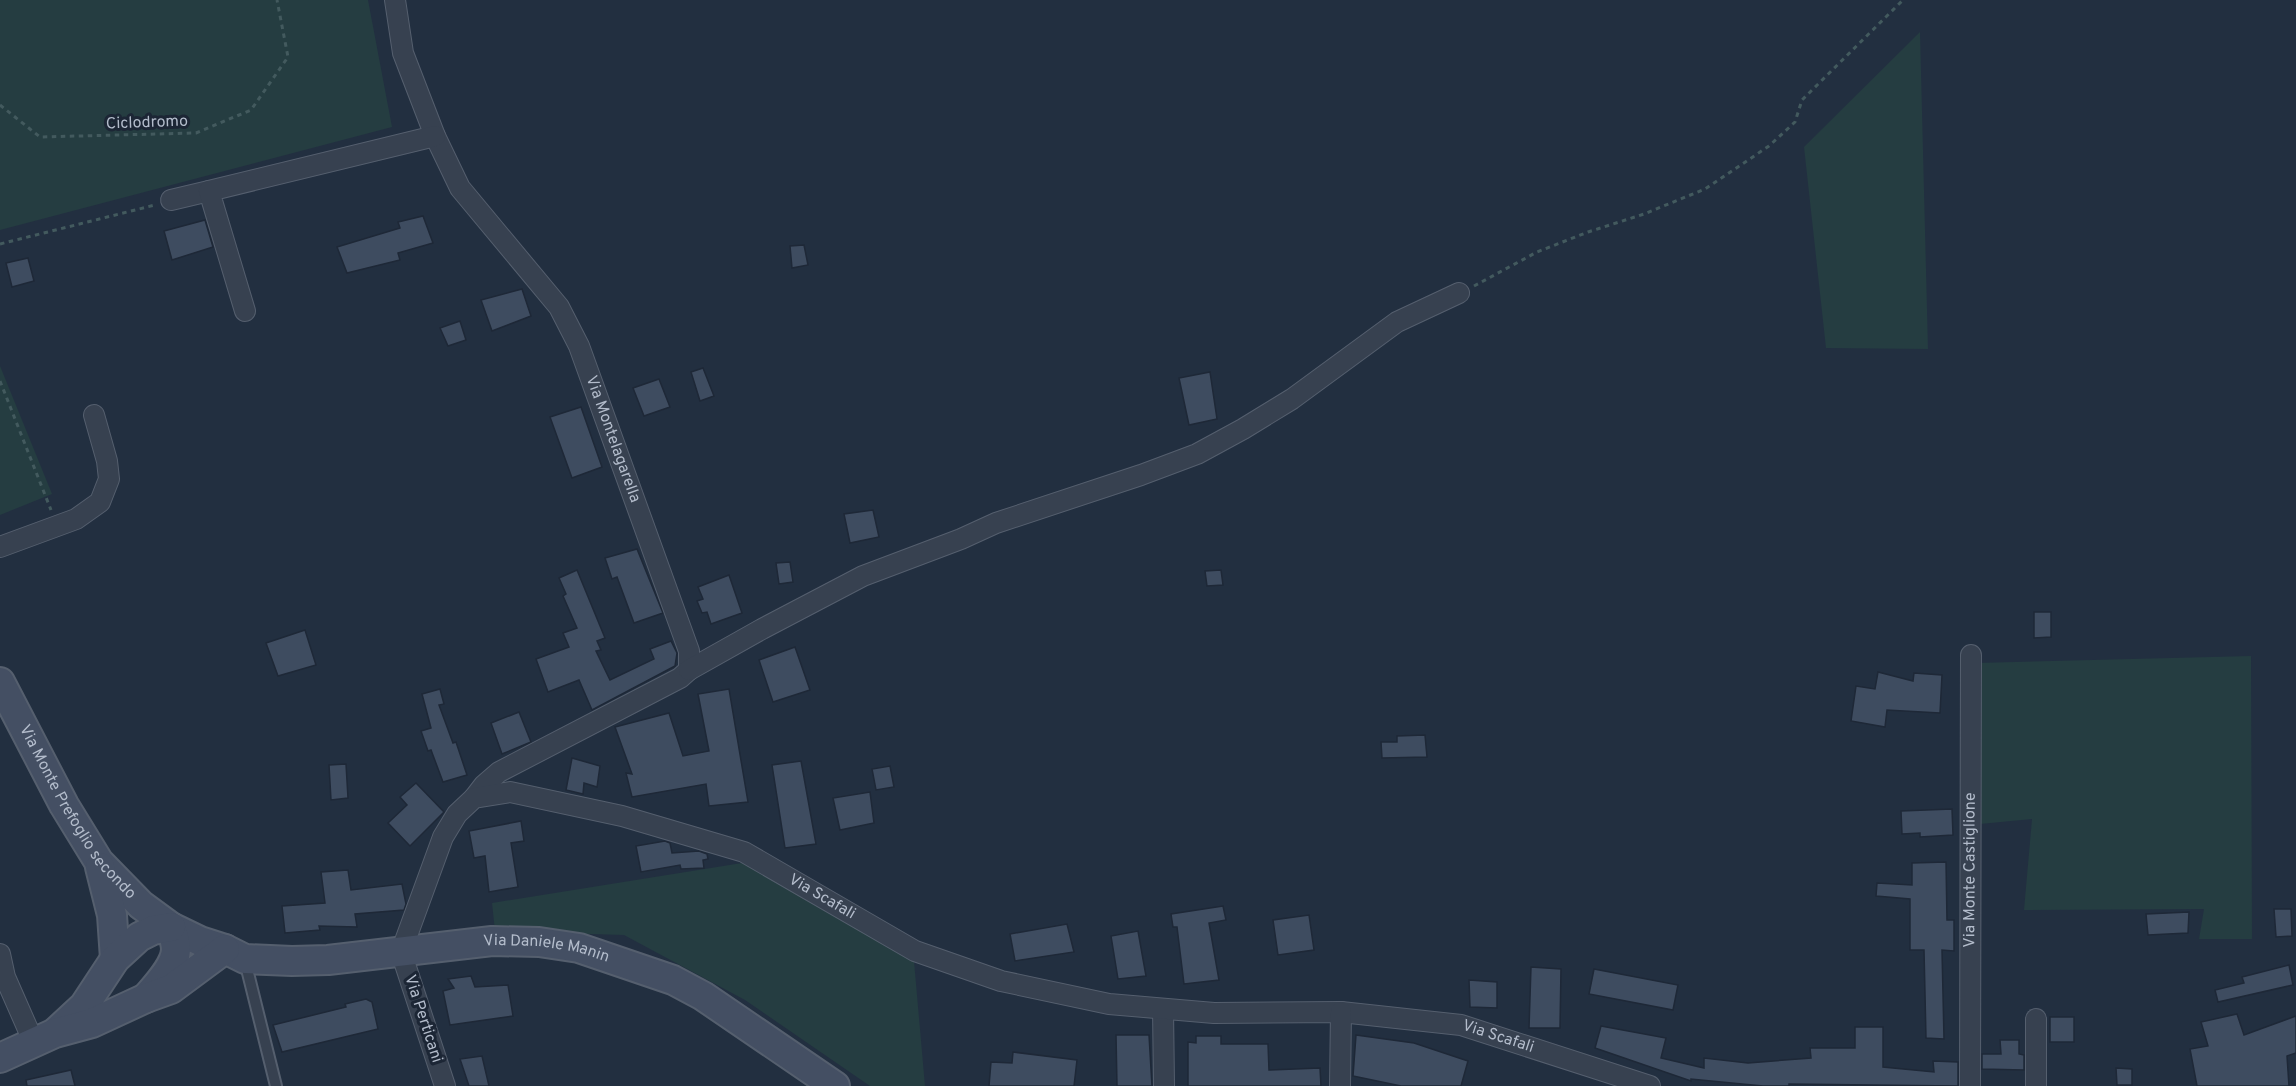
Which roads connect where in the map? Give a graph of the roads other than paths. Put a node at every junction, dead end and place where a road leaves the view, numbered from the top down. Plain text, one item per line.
1 (395, 0) edge
2 (435, 136) junction
3 (209, 191) junction
4 (171, 200) road end
5 (1459, 293) road end
6 (245, 311) dead end
7 (94, 415) dead end
8 (0, 547) edge
9 (1971, 655) dead end
10 (689, 670) junction
11 (0, 682) edge
12 (474, 798) junction
13 (99, 862) junction
14 (171, 927) junction
15 (401, 952) junction
16 (0, 954) edge
17 (235, 954) junction
18 (115, 959) junction
19 (146, 998) junction
20 (1163, 1009) junction
21 (1341, 1012) junction
22 (2036, 1019) dead end
23 (45, 1038) junction
24 (0, 1058) edge
25 (276, 1086) edge
26 (445, 1086) edge
27 (835, 1086) edge
28 (1164, 1086) edge
29 (1340, 1086) edge
30 (1650, 1086) edge
31 (1970, 1086) edge
32 (2036, 1086) edge

1 - 2 street, Via Montelagarella
2 - 3 street
2 - 10 street, Via Montelagarella
3 - 4 street
3 - 6 street
5 - 10 street
7 - 8 street
9 - 31 street, Via Monte Castiglione
10 - 12 street
11 - 13 main road, Via Monte Prefoglio secondo
12 - 15 street
12 - 20 street, Via Scafali
13 - 14 main road, Via Monte Prefoglio secondo
13 - 18 main road
14 - 17 main road, Via Daniele Manin
14 - 18 main road
14 - 19 main road
15 - 17 main road, Via Daniele Manin
15 - 26 street, Via Perticani
15 - 27 main road, Via Daniele Manin
16 - 23 street
17 - 19 main road
17 - 25 lane
18 - 23 main road
19 - 23 main road
20 - 21 street, Via Scafali
20 - 28 street
21 - 29 street
21 - 30 street, Via Scafali
22 - 32 street
23 - 24 main road

